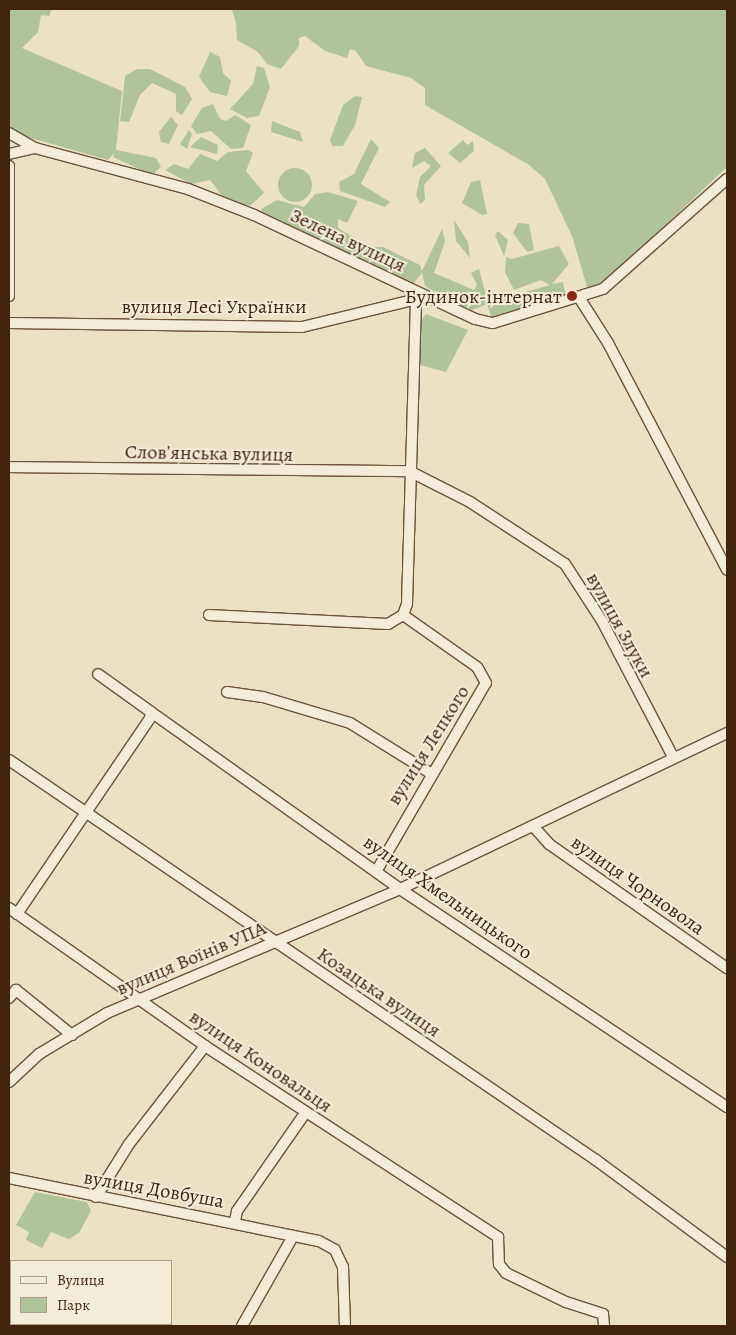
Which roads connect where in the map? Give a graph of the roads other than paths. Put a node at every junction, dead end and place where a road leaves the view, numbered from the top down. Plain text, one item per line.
1 (9, 133) edge
2 (35, 148) junction
3 (9, 154) edge
4 (9, 166) edge
5 (727, 179) edge
6 (9, 296) edge
7 (420, 299) junction
8 (580, 299) junction
9 (9, 322) edge
10 (9, 467) edge
11 (409, 471) junction
12 (727, 570) edge
13 (209, 615) dead end
14 (403, 616) junction
15 (98, 674) dead end
16 (227, 692) dead end
17 (151, 712) junction
18 (727, 733) edge
19 (674, 757) junction
20 (9, 760) edge
21 (432, 774) junction
22 (88, 815) junction
23 (533, 826) junction
24 (378, 870) junction
25 (400, 889) junction
26 (13, 911) edge
27 (272, 942) junction
28 (727, 968) edge
29 (9, 998) edge
30 (138, 999) junction
31 (72, 1035) junction
32 (205, 1046) junction
33 (9, 1082) edge
34 (727, 1107) edge
35 (305, 1114) junction
36 (9, 1178) edge
37 (96, 1197) junction
38 (235, 1221) junction
39 (292, 1238) junction
40 (727, 1257) edge
41 (242, 1326) edge
42 (345, 1326) edge
43 (604, 1326) edge

1 - 2 street, Зелена вулиця
2 - 3 street
2 - 7 street, Зелена вулиця
4 - 6 street
5 - 8 street, Зелена вулиця
7 - 8 street, Зелена вулиця
7 - 9 street, вулиця Лесі Українки
7 - 11 street
8 - 12 street
10 - 11 street, Словʼянська вулиця
11 - 14 street
11 - 19 street, вулиця Злуки
13 - 14 street
14 - 21 street, вулиця Лепкого
15 - 17 street, вулиця Хмельницького
16 - 21 street
17 - 22 street
17 - 24 street, вулиця Хмельницького
18 - 19 street, вулиця Воїнів УПА
19 - 23 street, вулиця Воїнів УПА
20 - 22 street, Козацька вулиця
21 - 24 street, вулиця Лепкого
22 - 26 street
22 - 27 street, Козацька вулиця
23 - 25 street, вулиця Воїнів УПА
23 - 28 street, вулиця Чорновола
24 - 25 street, вулиця Хмельницького
25 - 27 street, вулиця Воїнів УПА
25 - 34 street, вулиця Хмельницького
26 - 30 street, вулиця Коновальця
27 - 30 street, вулиця Воїнів УПА
27 - 40 street, Козацька вулиця
29 - 31 street
30 - 31 street, вулиця Воїнів УПА
30 - 32 street, вулиця Коновальця
31 - 33 street, вулиця Воїнів УПА
32 - 35 street, вулиця Коновальця
32 - 37 street
35 - 38 street
35 - 43 street, вулиця Коновальця
36 - 37 street, вулиця Довбуша
37 - 38 street, вулиця Довбуша
38 - 39 street, вулиця Довбуша
39 - 41 street
39 - 42 street, вулиця Довбуша

